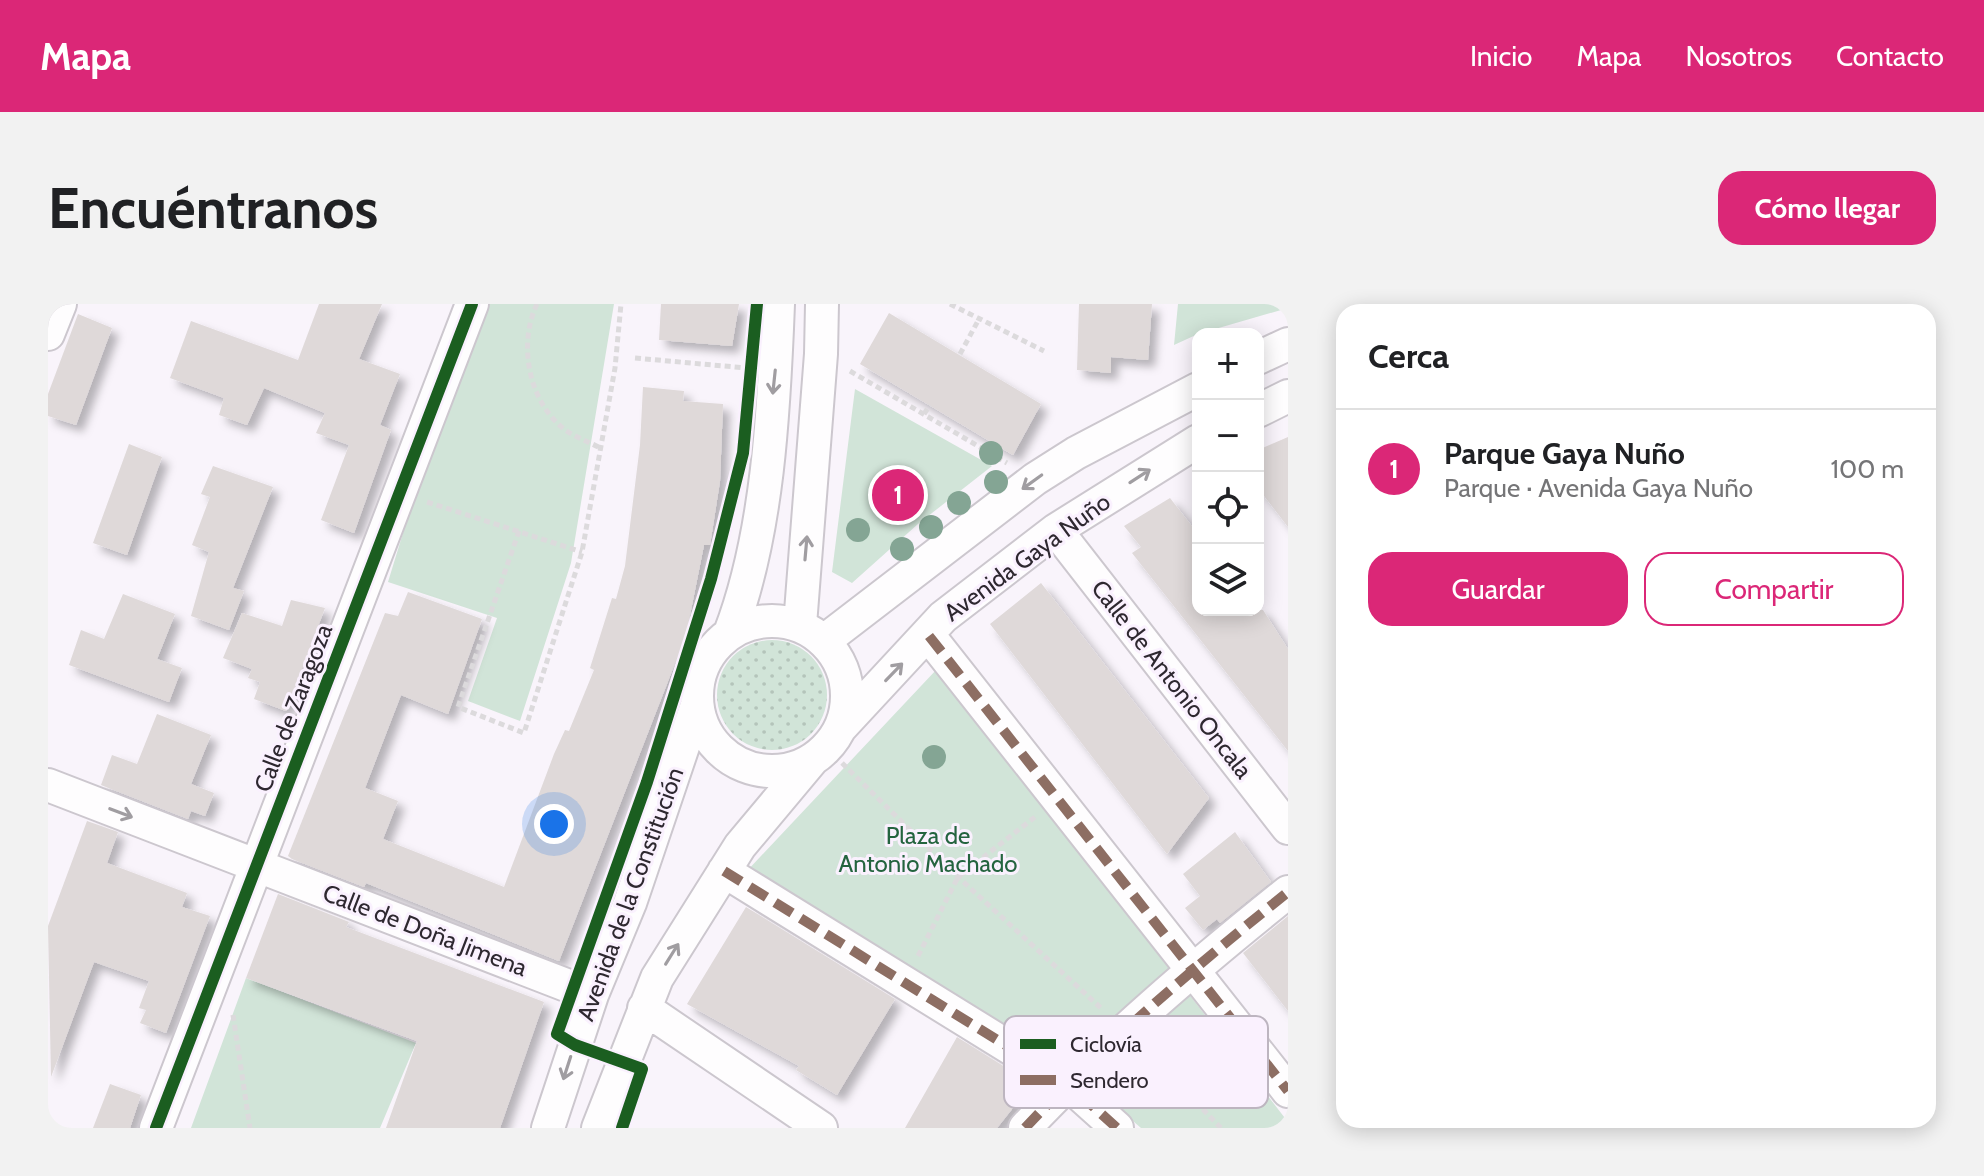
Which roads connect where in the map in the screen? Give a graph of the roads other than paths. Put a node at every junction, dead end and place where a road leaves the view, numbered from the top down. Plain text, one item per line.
1 (60, 304) edge
2 (472, 304) edge
3 (778, 304) edge
4 (822, 304) edge
5 (48, 334) edge
6 (1288, 344) edge
7 (1264, 355) edge
8 (1192, 392) edge
9 (1288, 396) edge
10 (1264, 408) edge
11 (1192, 445) edge
12 (1056, 530) junction
13 (730, 633) junction
14 (812, 633) junction
15 (929, 636) junction
16 (697, 705) junction
17 (826, 746) junction
18 (48, 785) edge
19 (1288, 828) edge
20 (257, 865) junction
21 (724, 871) junction
22 (1288, 892) edge
23 (1192, 969) junction
24 (592, 995) junction
25 (644, 1008) junction
26 (1143, 1016) edge
27 (1229, 1016) edge
28 (1004, 1044) edge
29 (1268, 1066) edge
30 (1288, 1091) edge
31 (1044, 1108) edge
32 (1095, 1108) edge
33 (810, 1124) edge
34 (156, 1128) edge
35 (548, 1128) edge
36 (598, 1128) edge
37 (1025, 1128) edge
38 (1117, 1128) edge

1 - 5 street
2 - 20 street, Calle de Zaragoza
3 -> 13 street
14 -> 4 street
6 - 7 street
8 -> 14 street
9 - 10 street
12 -> 11 street, Avenida Gaya Nuño
12 - 15 street, Avenida Gaya Nuño
12 - 19 street, Calle de Antonio Oncala
13 - 14 street
13 - 16 street
14 - 17 street
17 -> 15 street, Avenida Gaya Nuño
15 - 23 street
16 - 17 street
16 - 24 street, Avenida de la Constitución
17 - 21 street
18 -> 20 street, Calle de Doña Jimena
20 - 24 street, Calle de Doña Jimena
20 - 34 street, Calle de Zaragoza
25 -> 21 street
21 - 28 street
22 - 23 street
23 - 26 street
23 - 27 street
24 -> 35 street, Avenida de la Constitución
25 - 33 street
25 - 36 street
29 - 30 street
31 - 37 street
32 - 38 street

